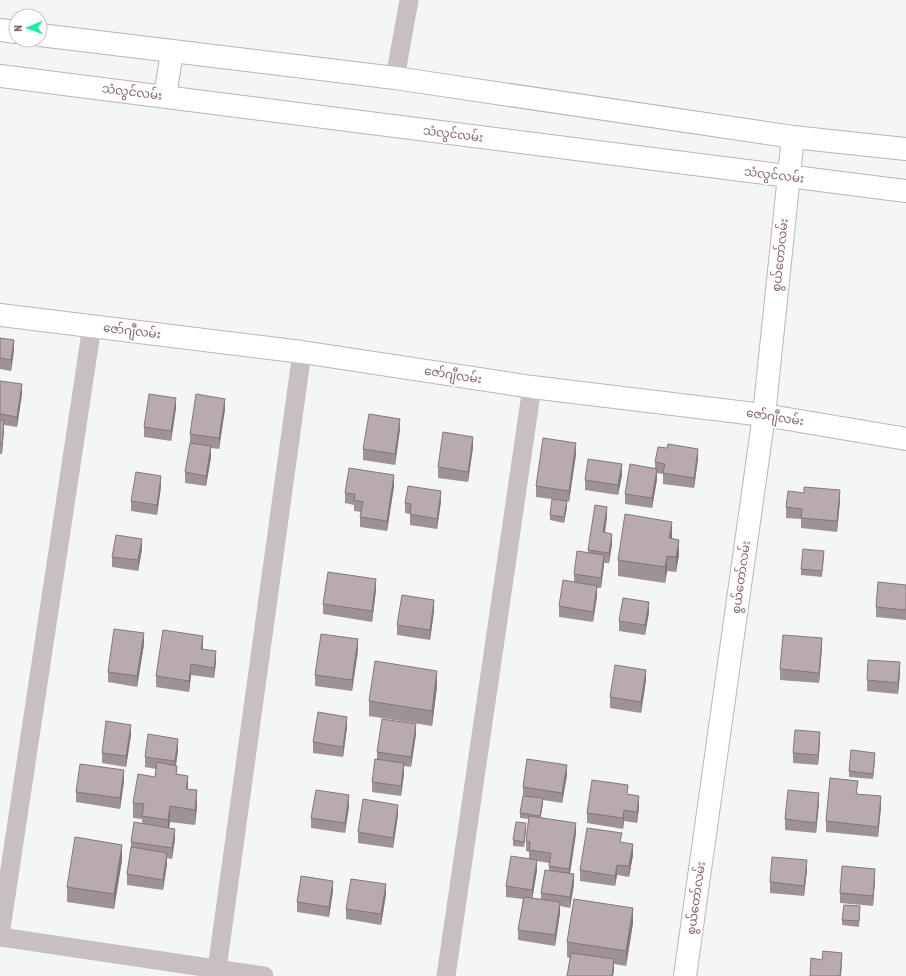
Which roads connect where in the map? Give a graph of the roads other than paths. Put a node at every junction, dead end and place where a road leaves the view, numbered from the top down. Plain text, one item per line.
1 (409, 0) edge
2 (48, 36) edge
3 (172, 52) junction
4 (0, 76) edge
5 (395, 78) junction
6 (165, 96) junction
7 (794, 136) junction
8 (906, 149) edge
9 (788, 176) junction
10 (906, 191) edge
11 (0, 315) edge
12 (92, 326) junction
13 (302, 352) junction
14 (532, 387) junction
15 (764, 415) junction
16 (906, 439) edge
17 (0, 936) edge
18 (217, 969) junction
19 (264, 976) edge
20 (446, 976) edge
21 (685, 976) edge

1 - 5 street
2 - 3 main road
3 - 5 main road
3 - 6 main road
4 - 6 main road, သံလွင်လမ်း
5 - 7 main road
6 - 9 main road, သံလွင်လမ်း
7 - 8 main road
7 - 9 main road, စွယ်တော်လမ်း
9 - 10 main road, သံလွင်လမ်း
9 - 15 main road, စွယ်တော်လမ်း
11 - 12 main road, ဇော်ဂျီလမ်း
12 - 13 main road, ဇော်ဂျီလမ်း
12 - 17 street
13 - 14 main road, ဇော်ဂျီလမ်း
13 - 18 street
14 - 15 main road, ဇော်ဂျီလမ်း
14 - 20 street
15 - 16 main road, ဇော်ဂျီလမ်း
15 - 21 main road, စွယ်တော်လမ်း
17 - 18 street
18 - 19 street

